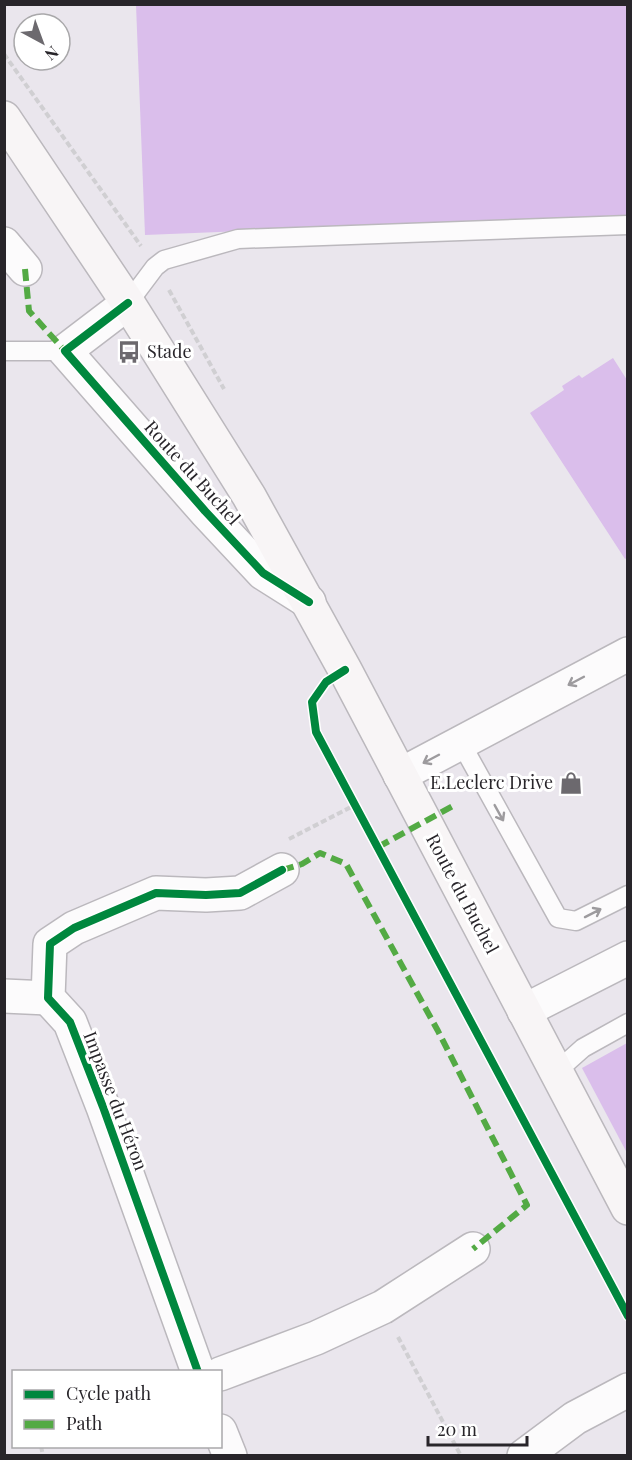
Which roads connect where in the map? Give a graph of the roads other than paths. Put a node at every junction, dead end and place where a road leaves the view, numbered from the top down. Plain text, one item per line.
1 (4, 118) edge
2 (627, 225) edge
3 (4, 244) edge
4 (25, 269) dead end
5 (128, 303) junction
6 (4, 351) edge
7 (65, 351) junction
8 (309, 602) junction
9 (627, 654) edge
10 (461, 743) junction
11 (400, 776) junction
12 (282, 870) road end
13 (627, 895) edge
14 (627, 958) edge
15 (4, 996) edge
16 (48, 998) junction
17 (524, 1011) junction
18 (627, 1023) edge
19 (556, 1072) junction
20 (627, 1208) edge
21 (473, 1249) dead end
22 (198, 1370) edge
23 (222, 1373) edge
24 (627, 1390) edge
25 (222, 1436) edge
26 (230, 1455) edge
27 (524, 1455) edge

1 - 5 main road, Route du Buchel
2 - 5 lane
3 - 4 street
5 - 7 street
5 - 8 main road, Route du Buchel
6 - 7 lane
7 - 8 street, Route du Buchel
8 - 11 main road, Route du Buchel
9 -> 10 street
10 -> 11 street
10 -> 13 lane
11 - 17 main road, Route du Buchel
12 - 16 street
14 - 17 street
15 - 16 street
16 - 22 street, Impasse du Héron
17 - 19 main road, Route du Buchel
18 - 19 lane
19 - 20 main road, Route du Buchel
21 - 23 street
24 - 27 street
25 - 26 street

